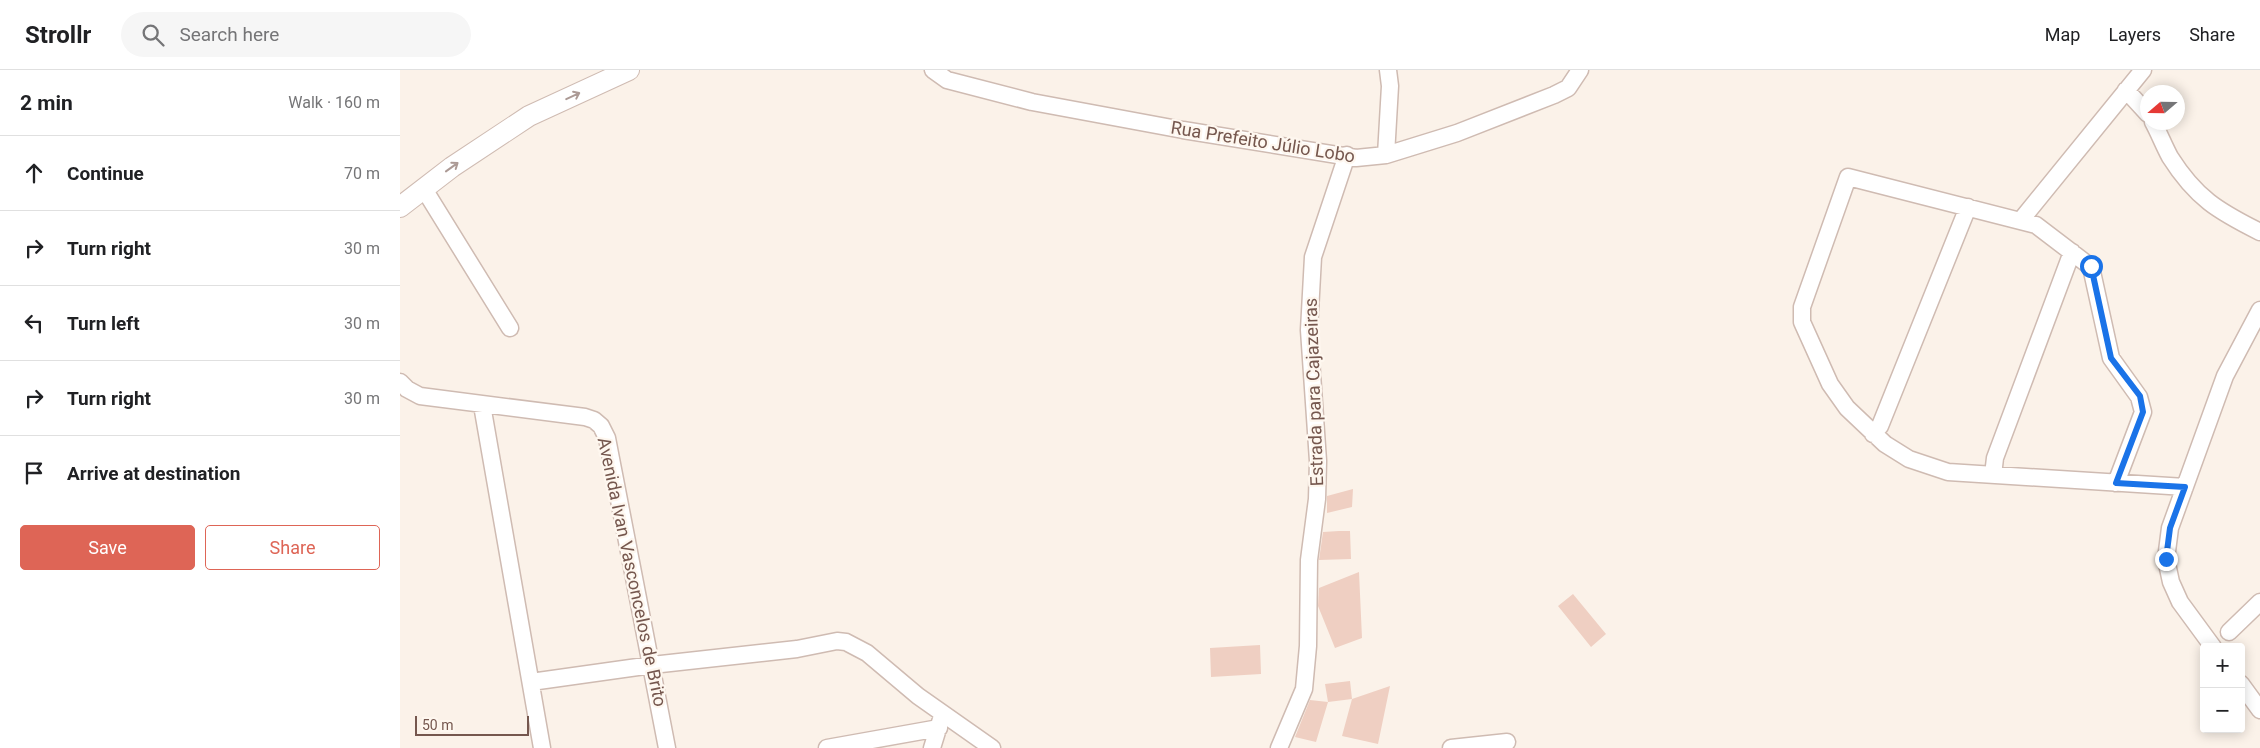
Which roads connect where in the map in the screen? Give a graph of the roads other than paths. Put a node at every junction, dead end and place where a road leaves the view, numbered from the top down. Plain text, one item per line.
1 (629, 70) edge
2 (933, 70) edge
3 (1388, 70) edge
4 (1580, 70) edge
5 (2143, 70) edge
6 (2126, 90) junction
7 (2140, 105) edge
8 (2157, 130) edge
9 (1347, 155) junction
10 (1386, 155) junction
11 (424, 189) junction
12 (1968, 207) junction
13 (400, 208) edge
14 (2021, 220) junction
15 (2260, 232) edge
16 (2072, 252) junction
17 (2260, 310) edge
18 (510, 328) dead end
19 (400, 382) edge
20 (482, 405) junction
21 (1873, 434) junction
22 (1993, 474) junction
23 (2116, 483) junction
24 (2185, 487) junction
25 (2260, 602) edge
26 (2229, 632) dead end
27 (2210, 643) edge
28 (652, 664) junction
29 (531, 682) junction
30 (2244, 688) edge
31 (2260, 710) edge
32 (941, 721) junction
33 (1507, 742) dead end
34 (542, 748) edge
35 (667, 748) edge
36 (827, 748) edge
37 (932, 748) edge
38 (992, 748) edge
39 (1279, 748) edge
40 (1451, 748) edge

11 -> 1 street
2 - 9 street, Rua Prefeito Júlio Lobo
3 - 10 street
4 - 10 street, Rua Prefeito Júlio Lobo
5 - 6 street
6 - 7 street
6 - 14 street
8 - 15 street
9 - 10 street, Rua Prefeito Júlio Lobo
9 - 39 street, Estrada para Cajazeiras
11 - 13 street
11 - 18 street
12 - 14 street
12 - 21 street
12 - 21 street
14 - 16 street
16 - 22 street
16 - 23 street
17 - 24 street
19 - 20 street, Avenida Ivan Vasconcelos de Brito
20 - 28 street, Avenida Ivan Vasconcelos de Brito
20 - 29 street
21 - 22 street
22 - 23 street
23 - 24 street
24 - 27 street
25 - 26 street
28 - 29 street
28 - 32 street
28 - 35 street, Avenida Ivan Vasconcelos de Brito
29 - 34 street
30 - 31 street
32 - 36 street
32 - 37 street
32 - 38 street
33 - 40 street

